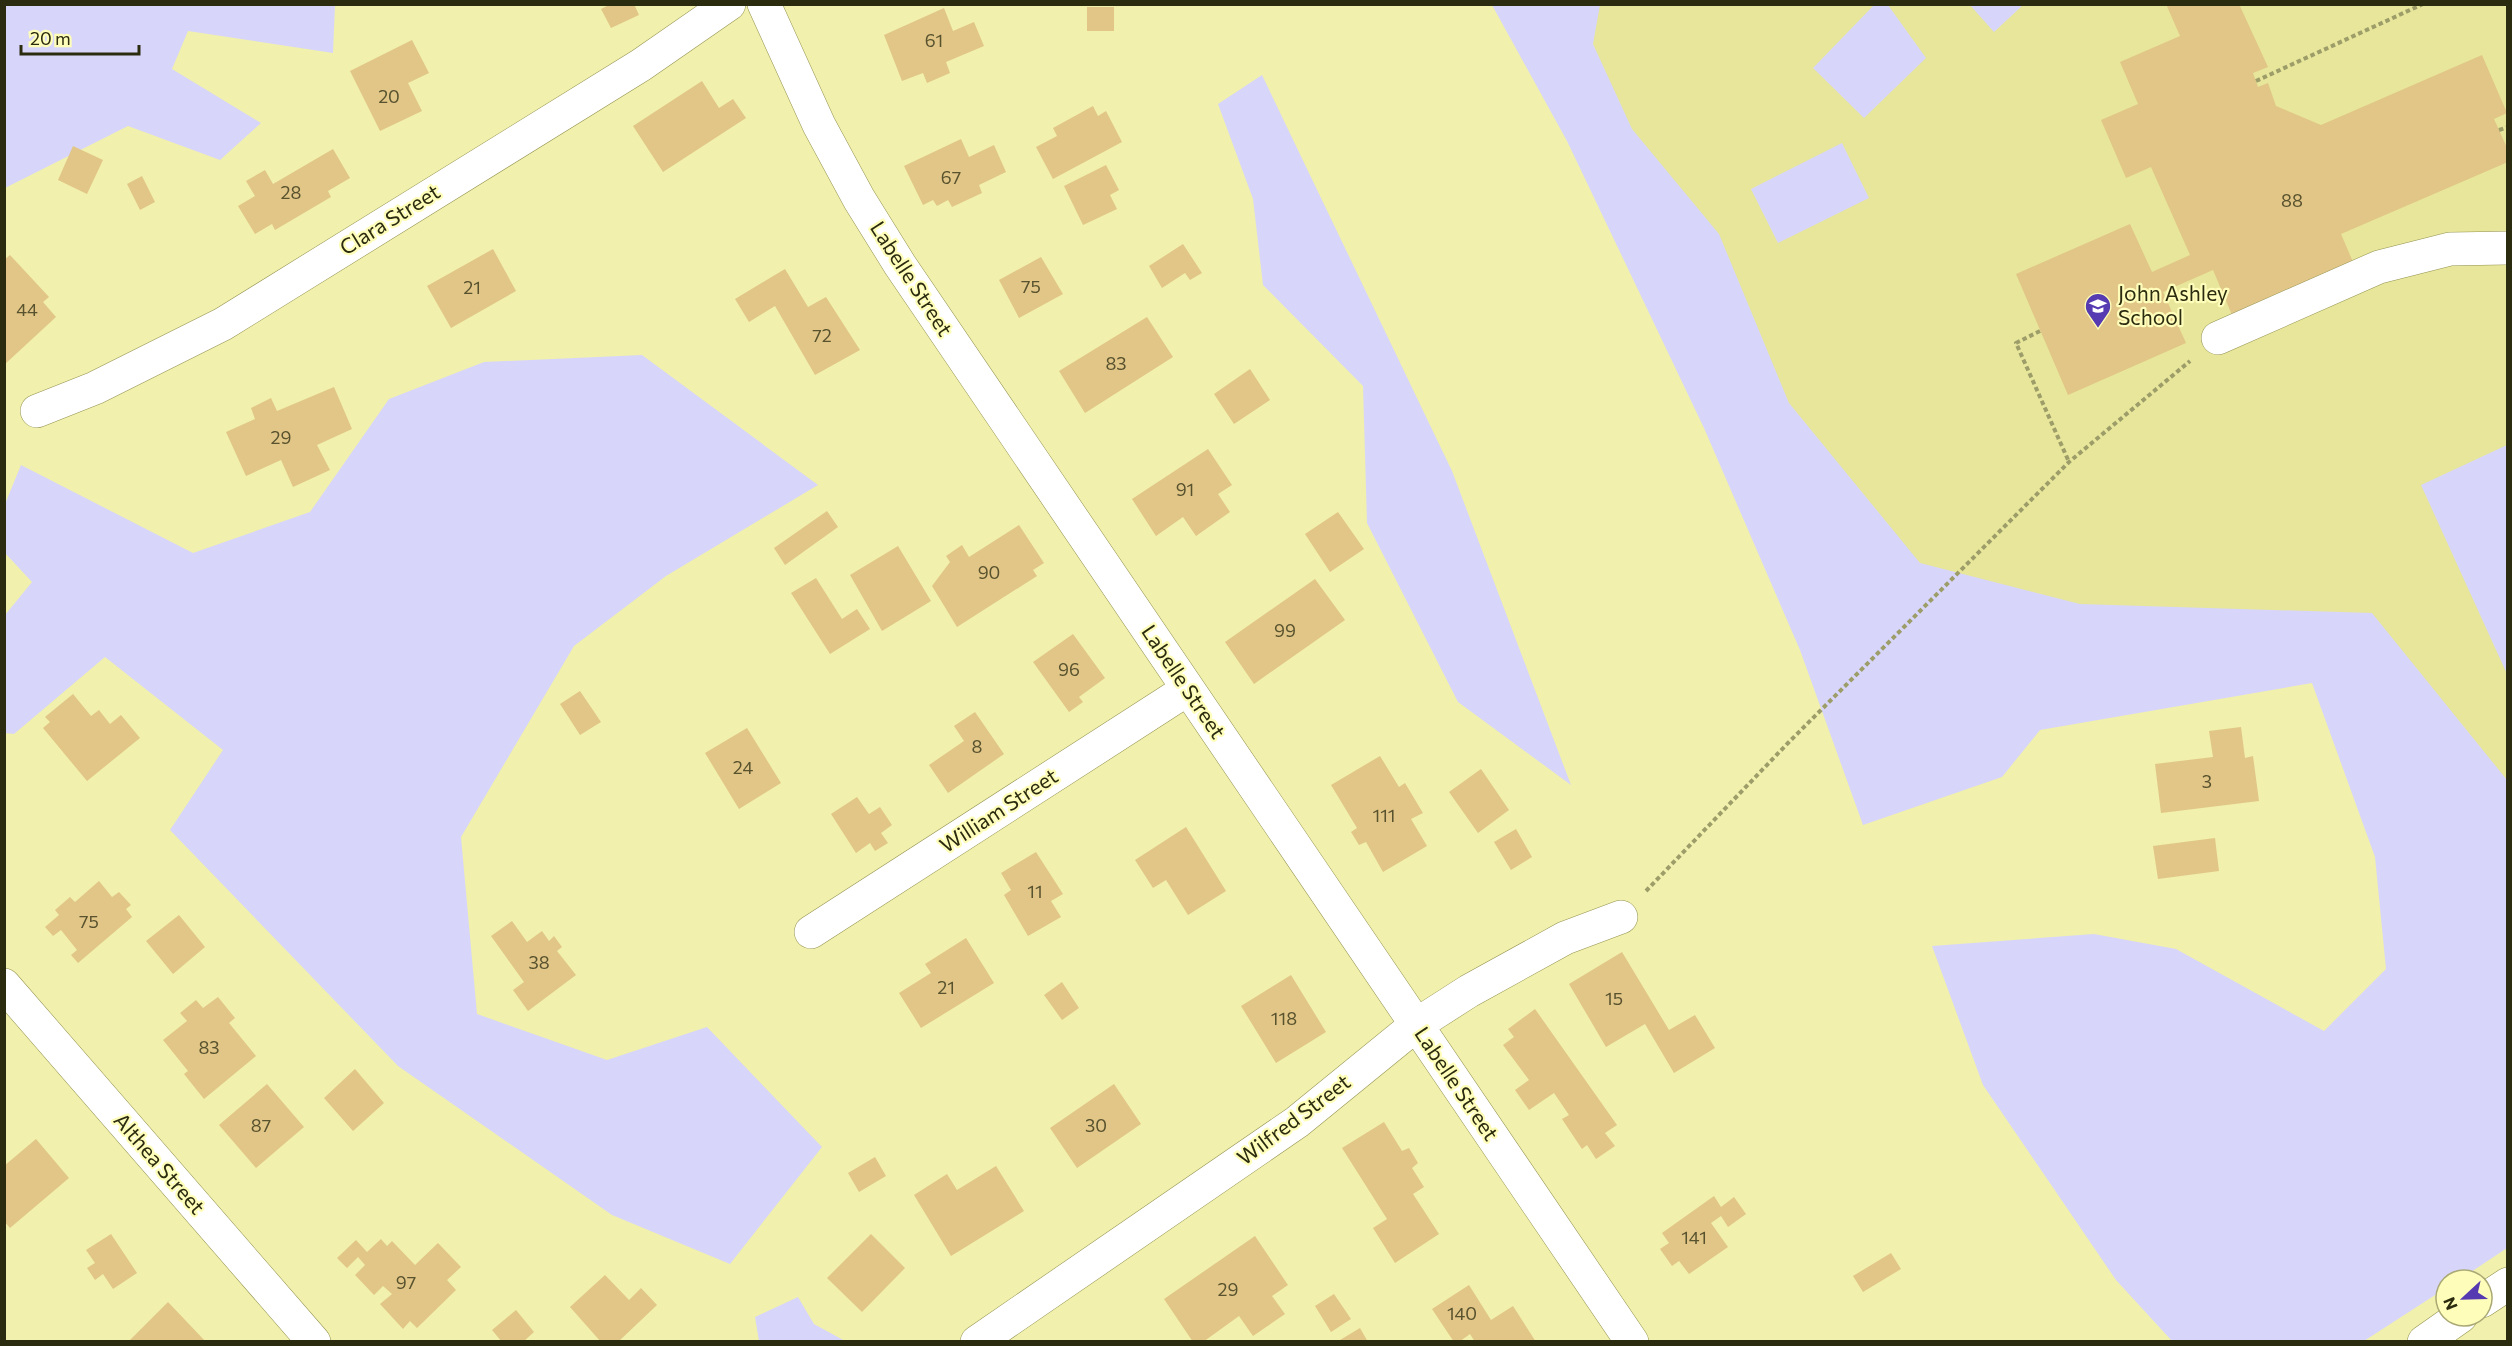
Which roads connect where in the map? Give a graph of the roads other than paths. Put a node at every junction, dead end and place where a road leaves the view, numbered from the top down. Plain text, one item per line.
1 (729, 4) edge
2 (764, 4) edge
3 (2508, 248) edge
4 (2218, 338) road end
5 (37, 411) dead end
6 (1188, 689) junction
7 (1621, 917) road end
8 (811, 932) dead end
9 (4, 985) edge
10 (1416, 1025) junction
11 (2508, 1284) edge
12 (2494, 1293) edge
13 (2443, 1328) edge
14 (314, 1341) edge
15 (977, 1341) edge
16 (1632, 1341) edge
17 (2424, 1341) edge

1 - 5 street, Clara Street
2 - 6 street, Labelle Street
3 - 4 street
6 - 8 street, William Street
6 - 10 street, Labelle Street
7 - 10 street, Wilfred Street
9 - 14 street, Althea Street
10 - 15 street, Wilfred Street
10 - 16 street, Labelle Street
11 - 12 street
13 - 17 street

